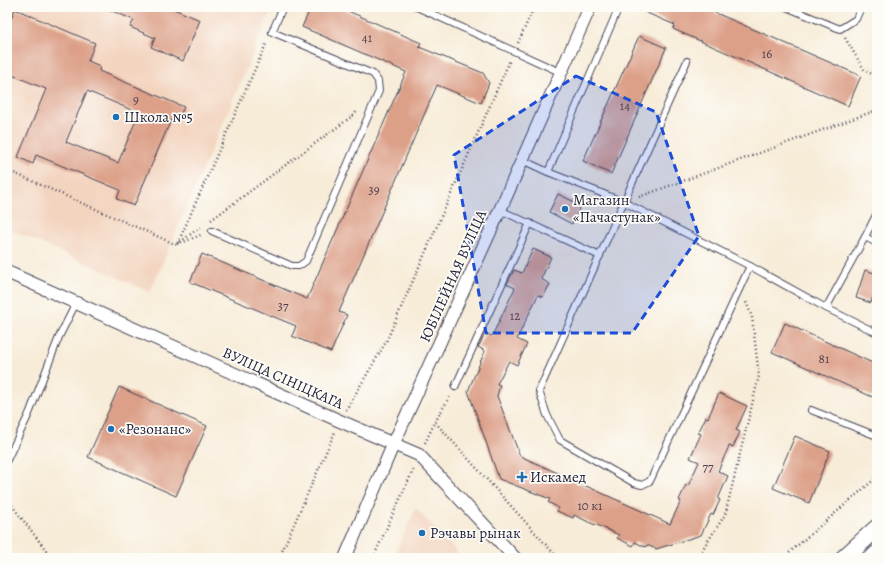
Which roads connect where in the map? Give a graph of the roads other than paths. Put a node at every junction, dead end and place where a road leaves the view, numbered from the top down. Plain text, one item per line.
1 (284, 7) edge
2 (417, 7) edge
3 (590, 7) edge
4 (619, 7) edge
5 (786, 7) edge
6 (861, 7) edge
7 (688, 61) dead end
8 (562, 73) junction
9 (522, 160) junction
10 (548, 172) junction
11 (624, 202) junction
12 (500, 210) junction
13 (877, 213) edge
14 (530, 224) junction
15 (212, 231) road end
16 (865, 237) junction
17 (877, 243) edge
18 (600, 256) junction
19 (750, 266) junction
20 (7, 272) edge
21 (76, 303) junction
22 (826, 308) junction
23 (877, 333) edge
24 (455, 387) road end
25 (811, 410) dead end
26 (877, 436) edge
27 (393, 445) junction
28 (7, 460) edge
29 (877, 528) edge
30 (877, 554) edge
31 (345, 558) edge
32 (515, 558) edge
33 (844, 558) edge
34 (872, 558) edge

1 - 15 lane
2 - 8 lane
3 - 8 street, ЮБІЛЕЙНАЯ ВУЛІЦА
4 - 10 lane
5 - 6 lane
7 - 11 lane
8 - 9 street, ЮБІЛЕЙНАЯ ВУЛІЦА
9 - 10 lane
9 - 12 street, ЮБІЛЕЙНАЯ ВУЛІЦА
10 - 11 lane
11 - 18 lane
11 - 19 lane
12 - 14 lane
12 - 27 street, ЮБІЛЕЙНАЯ ВУЛІЦА
13 - 16 lane
14 - 18 lane
14 - 24 lane
16 - 17 lane
16 - 22 lane
18 - 19 lane
19 - 22 lane
20 - 21 street, ВУЛІЦА СІНІЦКАГА
21 - 27 street, ВУЛІЦА СІНІЦКАГА
21 - 28 lane
22 - 23 lane
25 - 26 lane
27 - 31 street, ЮБІЛЕЙНАЯ ВУЛІЦА
27 - 32 street, ВУЛІЦА СІНІЦКАГА
29 - 33 main road
30 - 34 main road

